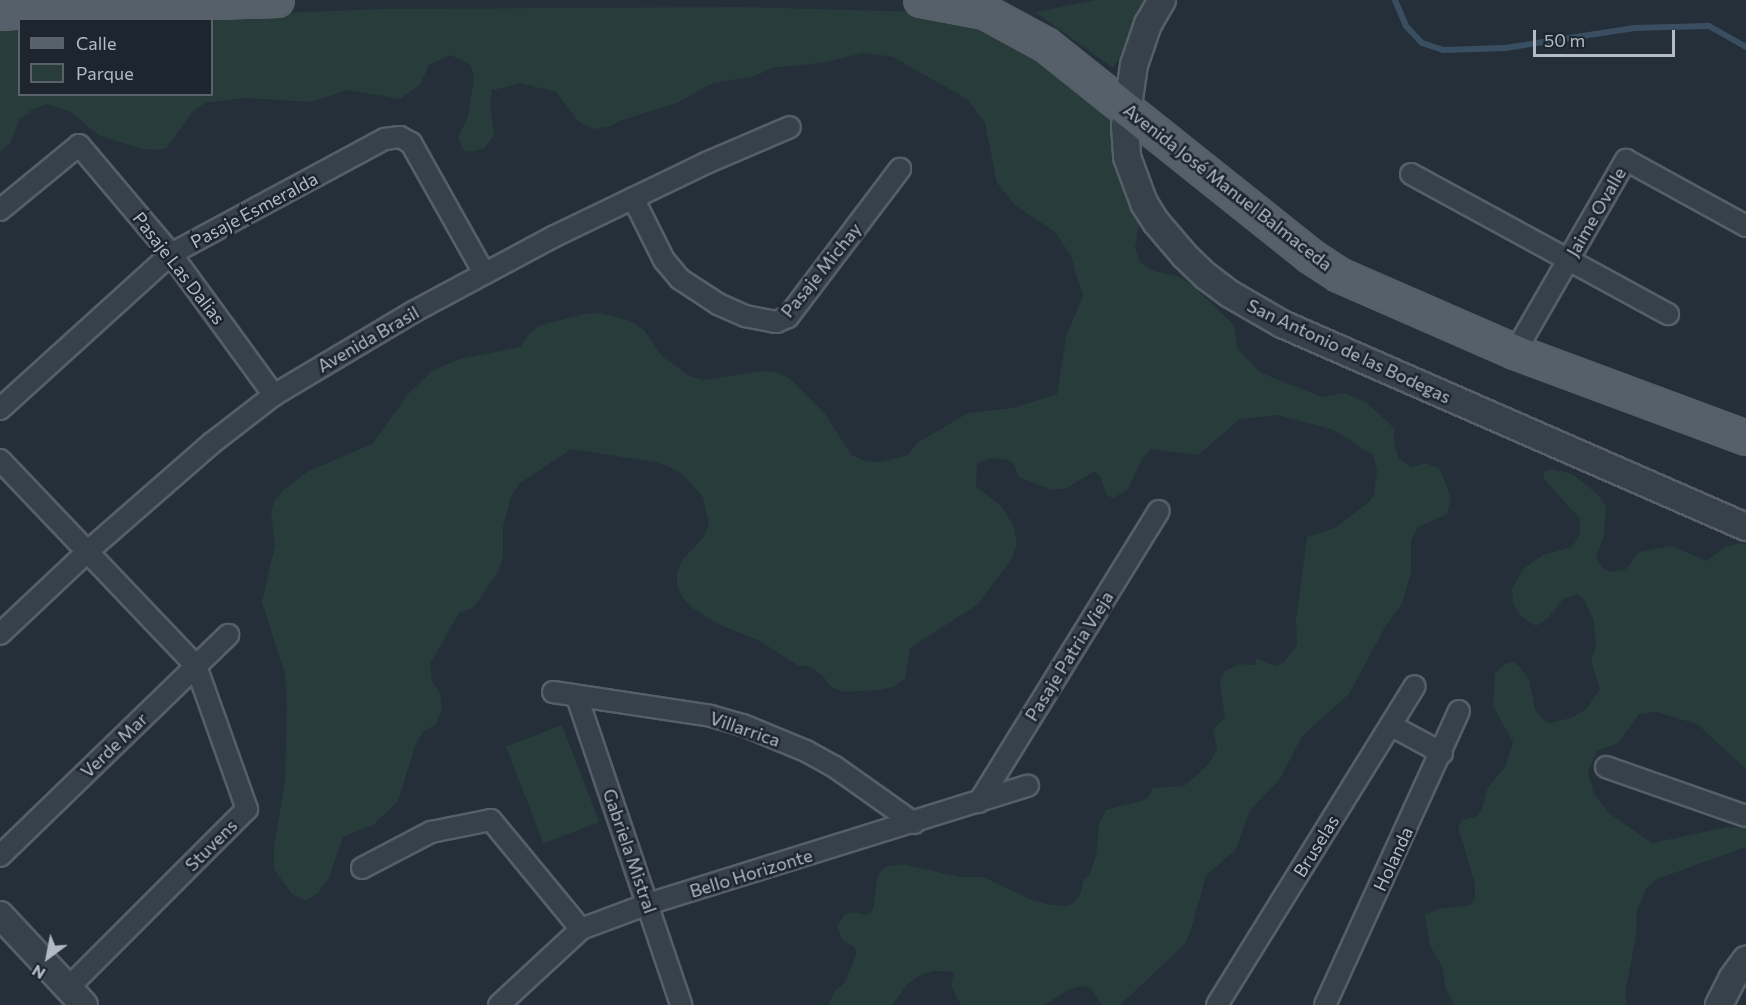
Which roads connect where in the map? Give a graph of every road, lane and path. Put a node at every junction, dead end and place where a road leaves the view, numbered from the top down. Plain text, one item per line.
1 (277, 0) edge
2 (921, 0) edge
3 (1162, 0) edge
4 (0, 13) edge
5 (1128, 108) junction
6 (790, 127) dead end
7 (900, 169) dead end
8 (1411, 174) dead end
9 (633, 198) junction
10 (0, 210) edge
11 (1746, 226) edge
12 (171, 254) junction
13 (1567, 261) junction
14 (484, 273) junction
15 (1668, 314) dead end
16 (1515, 352) junction
17 (274, 395) junction
18 (0, 409) edge
19 (1746, 438) edge
20 (0, 460) edge
21 (1159, 511) dead end
22 (1746, 527) edge
23 (87, 552) junction
24 (0, 634) edge
25 (228, 634) dead end
26 (196, 666) junction
27 (1415, 686) dead end
28 (553, 692) dead end
29 (578, 697) junction
30 (1459, 711) dead end
31 (1392, 726) junction
32 (1442, 753) junction
33 (1606, 767) dead end
34 (1028, 786) dead end
35 (980, 802) junction
36 (1746, 816) edge
37 (914, 823) junction
38 (0, 856) edge
39 (362, 868) dead end
40 (648, 904) junction
41 (0, 915) edge
42 (581, 928) junction
43 (1746, 960) edge
44 (76, 996) edge
45 (504, 1003) edge
46 (681, 1005) edge
47 (1217, 1005) edge
48 (1325, 1005) edge
49 (1719, 1005) edge

1 - 4 main road
2 - 5 main road, Avenida José Manuel Balmaceda
3 - 5 street, San Antonio de las Bodegas
5 - 16 main road, Avenida José Manuel Balmaceda
5 - 22 street, San Antonio de las Bodegas
6 - 9 street, Avenida Brasil
7 - 9 street, Pasaje Michay
8 - 13 street
9 - 14 street, Avenida Brasil
10 - 12 street, Pasaje Las Dalias
11 - 13 street, Jaime Ovalle
12 - 14 street, Pasaje Esmeralda
12 - 17 street, Pasaje Las Dalias
12 - 18 street, Pasaje Esmeralda
13 - 15 street
13 - 16 street, Jaime Ovalle
14 - 17 street, Avenida Brasil
16 - 19 main road, Avenida José Manuel Balmaceda
17 - 23 street, Avenida Brasil
20 - 23 street
21 - 35 street, Pasaje Patria Vieja
23 - 24 street, Avenida Brasil
23 - 26 street
25 - 26 street, Verde Mar
26 - 38 street, Verde Mar
26 - 44 street, Stuvens
27 - 31 street, Bruselas
28 - 29 street, Villarrica
29 - 37 street, Villarrica
29 - 40 street, Gabriela Mistral
30 - 32 street, Holanda
31 - 32 street
31 - 47 street, Bruselas
32 - 48 street, Holanda
33 - 36 street
34 - 35 street, Bello Horizonte
35 - 37 street, Bello Horizonte
37 - 40 street, Bello Horizonte
39 - 42 street
40 - 42 street, Bello Horizonte
40 - 46 street, Gabriela Mistral
41 - 44 street
42 - 45 street, Bello Horizonte
43 - 49 street

